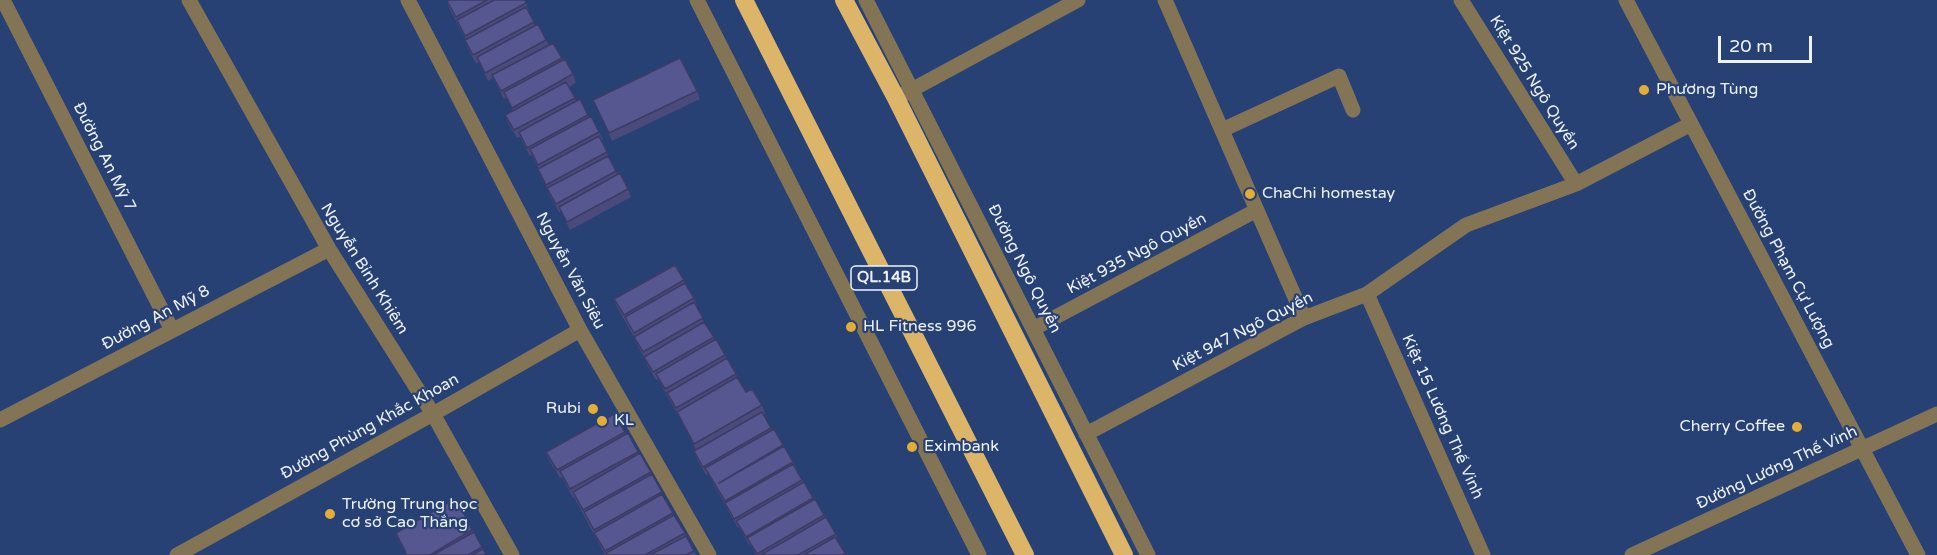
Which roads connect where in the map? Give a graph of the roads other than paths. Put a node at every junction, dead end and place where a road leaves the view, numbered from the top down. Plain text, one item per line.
1 (3, 0) edge
2 (189, 0) edge
3 (408, 0) edge
4 (697, 0) edge
5 (744, 0) edge
6 (844, 0) edge
7 (866, 0) edge
8 (1078, 0) edge
9 (1165, 0) edge
10 (1461, 0) edge
11 (1626, 0) edge
12 (904, 94) junction
13 (1353, 110) dead end
14 (1691, 124) junction
15 (1222, 130) junction
16 (1576, 184) junction
17 (1257, 210) junction
18 (328, 249) junction
19 (1367, 294) junction
20 (1304, 318) junction
21 (1033, 329) junction
22 (172, 330) junction
23 (580, 330) junction
24 (433, 414) junction
25 (1937, 414) edge
26 (0, 420) edge
27 (1086, 434) junction
28 (1862, 449) junction
29 (177, 555) edge
30 (512, 555) edge
31 (709, 555) edge
32 (979, 555) edge
33 (1025, 555) edge
34 (1124, 555) edge
35 (1148, 555) edge
36 (1483, 555) edge
37 (1632, 555) edge
38 (1918, 555) edge

1 - 22 street, Đường An Mỹ 7
2 - 18 street, Nguyễn Bỉnh Khiêm
3 - 23 street, Nguyễn Văn Siêu
4 - 32 street
5 - 33 highway, QL.14B
6 - 12 highway, Đường Ngô Quyền
7 - 12 street, Đường Ngô Quyền
8 - 12 street
9 - 15 street
10 - 16 street, Kiệt 925 Ngô Quyền
11 - 14 street, Đường Phạm Cự Lượng
12 - 21 street, Đường Ngô Quyền
12 - 34 highway, Đường Ngô Quyền
13 - 15 street
14 - 16 street, Kiệt 947 Ngô Quyền
14 - 28 street, Đường Phạm Cự Lượng
15 - 17 street
16 - 19 street, Kiệt 947 Ngô Quyền
17 - 20 street
17 - 21 street, Kiệt 935 Ngô Quyền
18 - 22 street, Đường An Mỹ 8
18 - 24 street, Nguyễn Bỉnh Khiêm
19 - 20 street, Kiệt 947 Ngô Quyền
19 - 36 street, Kiệt 15 Lương Thế Vinh
20 - 27 street, Kiệt 947 Ngô Quyền
21 - 27 street, Đường Ngô Quyền
22 - 26 street, Đường An Mỹ 8
23 - 24 street, Đường Phùng Khắc Khoan
23 - 31 street, Nguyễn Văn Siêu
24 - 29 street, Đường Phùng Khắc Khoan
24 - 30 street, Nguyễn Bỉnh Khiêm
25 - 28 street, Đường Lương Thế Vinh
27 - 35 street, Đường Ngô Quyền
28 - 37 street, Đường Lương Thế Vinh
28 - 38 street, Đường Phạm Cự Lượng

